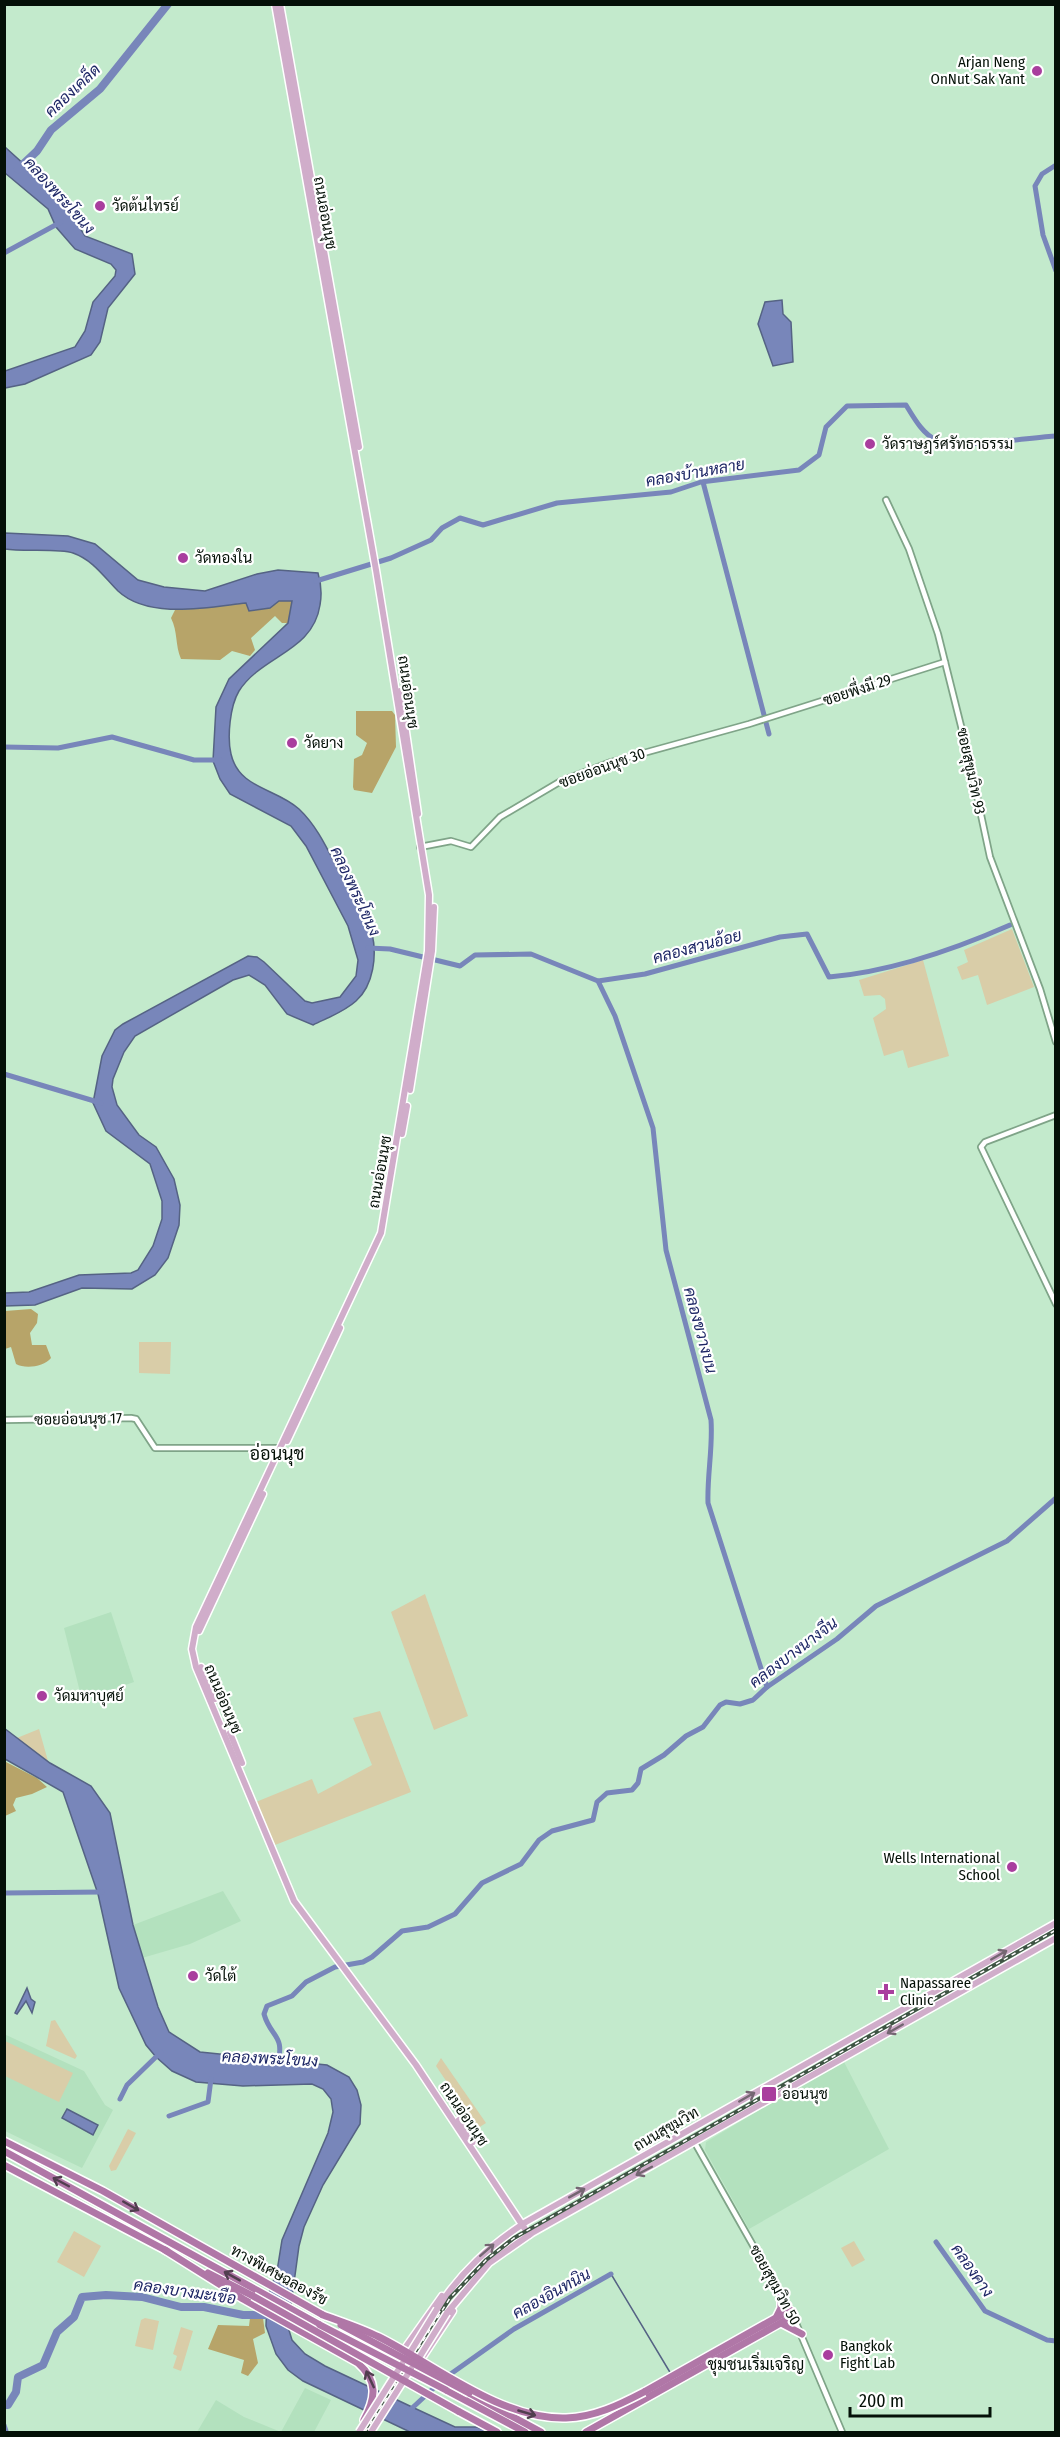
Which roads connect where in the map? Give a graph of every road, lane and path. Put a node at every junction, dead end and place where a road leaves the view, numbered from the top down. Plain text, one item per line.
1 (275, 4) edge
2 (280, 4) edge
3 (321, 248) junction
4 (886, 500) dead end
5 (945, 662) junction
6 (765, 719) joint
7 (422, 846) junction
8 (1056, 1042) edge
9 (1056, 1115) edge
10 (1056, 1304) edge
11 (4, 1420) edge
12 (282, 1448) junction
13 (1056, 1923) edge
14 (1056, 1938) edge
15 (838, 2046) junction
16 (844, 2057) junction
17 (4, 2141) edge
18 (695, 2143) junction
19 (4, 2151) edge
20 (4, 2165) edge
21 (525, 2223) junction
22 (531, 2234) junction
23 (165, 2250) junction
24 (455, 2282) junction
25 (469, 2285) junction
26 (781, 2294) junction
27 (323, 2315) junction
28 (793, 2315) junction
29 (781, 2321) junction
30 (797, 2327) junction
31 (802, 2334) joint
32 (682, 2373) junction
33 (358, 2433) edge
34 (371, 2433) edge
35 (497, 2433) edge
36 (525, 2433) edge
37 (541, 2433) edge
38 (586, 2433) edge
39 (842, 2433) edge

1 - 3 main road, ถนนอ่อนนุช
2 - 3 main road, ถนนอ่อนนุช
3 - 7 main road, ถนนอ่อนนุช
4 - 5 street, ซอยสุขุมวิท 93
5 - 6 street, ซอยพึ่งมี 29
5 - 8 street, ซอยสุขุมวิท 93
6 - 7 street, ซอยอ่อนนุช 30
7 - 12 main road, ถนนอ่อนนุช
9 - 10 street
11 - 12 street, ซอยอ่อนนุช 17
12 - 21 main road, ถนนอ่อนนุช
15 -> 13 main road, ถนนสุขุมวิท
14 -> 16 main road, ถนนสุขุมวิท
15 - 16 main road
21 -> 15 main road, ถนนสุขุมวิท
16 - 18 main road, ถนนสุขุมวิท
17 -> 27 highway, ทางพิเศษฉลองรัช
18 -> 22 main road, ถนนสุขุมวิท
18 - 26 street, ซอยสุขุมวิท 50
36 -> 19 highway, ทางพิเศษฉลองรัช, bridge
20 - 23 highway
21 - 22 main road, ถนนอ่อนนุช
24 -> 21 main road, ถนนสุขุมวิท
22 - 25 main road, ถนนสุขุมวิท
33 -> 23 highway, bridge
23 - 35 highway, bridge
24 - 25 main road
24 - 33 main road, ถนนสุขุมวิท, bridge
25 - 34 main road, ถนนสุขุมวิท, bridge
26 - 28 street, ซอยสุขุมวิท 50
26 - 29 highway
27 -> 32 highway, bridge
27 - 37 highway, ทางพิเศษฉลองรัช, bridge
28 - 29 highway
28 - 30 street, ซอยสุขุมวิท 50
29 - 30 highway
29 - 32 highway
30 - 31 highway
31 - 39 street, ซอยสุขุมวิท 50
32 - 38 highway

